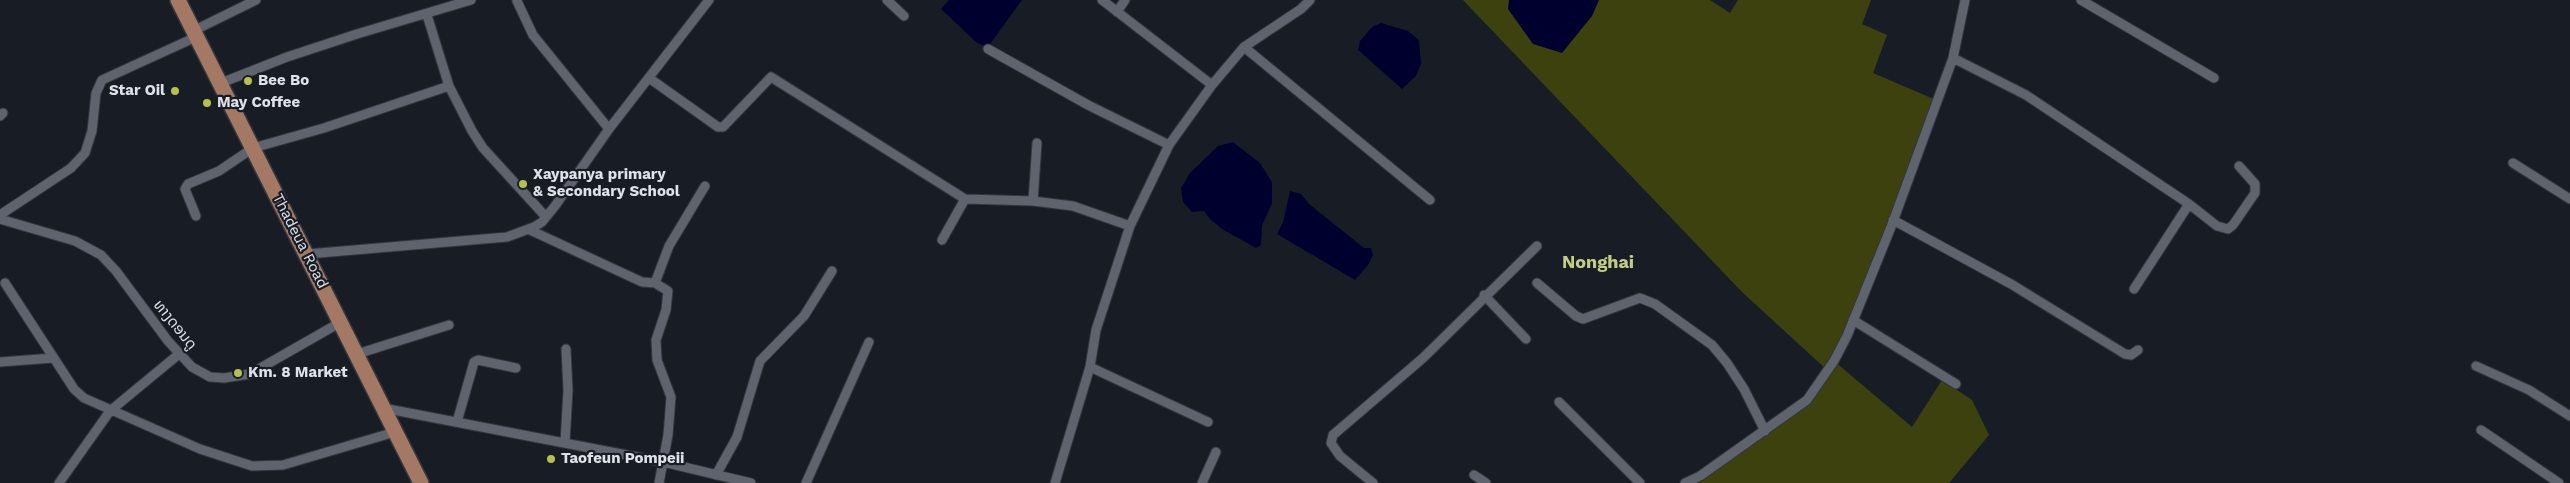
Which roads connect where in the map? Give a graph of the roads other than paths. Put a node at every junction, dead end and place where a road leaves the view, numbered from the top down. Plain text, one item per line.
1 (178, 0) edge
2 (256, 0) edge
3 (471, 0) edge
4 (517, 0) edge
5 (709, 0) edge
6 (887, 0) edge
7 (1102, 0) edge
8 (1125, 0) edge
9 (1310, 0) edge
10 (1965, 0) edge
11 (2081, 0) edge
12 (1117, 12) junction
13 (427, 15) junction
14 (904, 16) dead end
15 (195, 34) junction
16 (1244, 47) junction
17 (988, 49) dead end
18 (1953, 58) junction
19 (649, 78) junction
20 (2214, 78) dead end
21 (221, 83) junction
22 (1212, 85) junction
23 (449, 86) junction
24 (609, 130) junction
25 (1037, 143) dead end
26 (1169, 145) junction
27 (253, 148) junction
28 (2513, 164) dead end
29 (2239, 166) dead end
30 (705, 186) dead end
31 (965, 199) junction
32 (2570, 199) edge
33 (1430, 200) dead end
34 (1032, 201) junction
35 (2189, 204) junction
36 (196, 216) dead end
37 (546, 216) junction
38 (0, 217) edge
39 (1893, 220) junction
40 (1130, 226) junction
41 (530, 230) junction
42 (942, 240) dead end
43 (1537, 246) dead end
44 (307, 254) junction
45 (832, 271) dead end
46 (655, 283) junction
47 (1537, 283) dead end
48 (5, 284) dead end
49 (2134, 289) dead end
50 (1484, 296) junction
51 (1853, 320) junction
52 (340, 322) junction
53 (448, 325) dead end
54 (1526, 339) dead end
55 (870, 342) dead end
56 (566, 349) dead end
57 (2138, 350) dead end
58 (179, 354) junction
59 (356, 354) junction
60 (53, 358) junction
61 (0, 362) edge
62 (2476, 366) dead end
63 (1090, 367) junction
64 (516, 368) dead end
65 (1956, 384) dead end
66 (1559, 402) dead end
67 (383, 408) junction
68 (110, 411) junction
69 (2570, 416) edge
70 (456, 422) junction
71 (1208, 422) dead end
72 (2481, 430) dead end
73 (1766, 431) junction
74 (395, 432) junction
75 (565, 443) junction
76 (1216, 452) dead end
77 (663, 462) junction
78 (716, 475) junction
79 (1474, 475) dead end
80 (733, 481) edge
81 (59, 483) edge
82 (421, 483) edge
83 (658, 483) edge
84 (751, 483) edge
85 (806, 483) edge
86 (1055, 483) edge
87 (1202, 483) edge
88 (1373, 483) edge
89 (1486, 483) edge
90 (1640, 483) edge
91 (1685, 483) edge
92 (2559, 483) edge

1 - 15 main road, Thadeua Road
2 - 15 street
3 - 13 street
4 - 24 street
5 - 19 street
6 - 14 street
7 - 12 street
8 - 12 street
9 - 16 street
10 - 18 street
11 - 20 street
12 - 22 street
13 - 21 street
13 - 23 street
15 - 21 main road, Thadeua Road
15 - 38 street
16 - 22 street
16 - 33 street
17 - 26 street
18 - 35 street
18 - 39 street
19 - 24 street
19 - 31 street
21 - 27 main road, Thadeua Road
22 - 26 street
23 - 27 street
23 - 37 street
24 - 37 street
25 - 34 street
26 - 40 street
27 - 36 street
27 - 44 main road, Thadeua Road
28 - 32 street
29 - 35 street
30 - 46 street
31 - 34 street
31 - 42 street
34 - 40 street
35 - 49 street
37 - 41 street
38 - 58 street, ທາງດອນດູ
39 - 51 street
39 - 57 street
40 - 63 street
41 - 44 street
41 - 46 street
43 - 50 street
44 - 52 main road, Thadeua Road
45 - 78 street
46 - 77 street
47 - 73 street
48 - 60 street
50 - 54 street
50 - 88 street
51 - 65 street
51 - 73 street
52 - 58 street, ທາງດອນດູ
52 - 59 main road, Thadeua Road
53 - 59 street
55 - 85 street
56 - 75 street
58 - 68 street
59 - 67 main road, Thadeua Road
60 - 61 street
60 - 68 street
62 - 69 street
63 - 71 street
63 - 86 street
64 - 70 street
66 - 90 street
67 - 70 street
67 - 74 main road, Thadeua Road
68 - 74 street
68 - 81 street
70 - 75 street
72 - 92 street
73 - 91 street
74 - 82 main road, Thadeua Road
75 - 77 street
76 - 87 street
77 - 78 street
77 - 83 street
78 - 80 street
79 - 89 street
80 - 84 street

